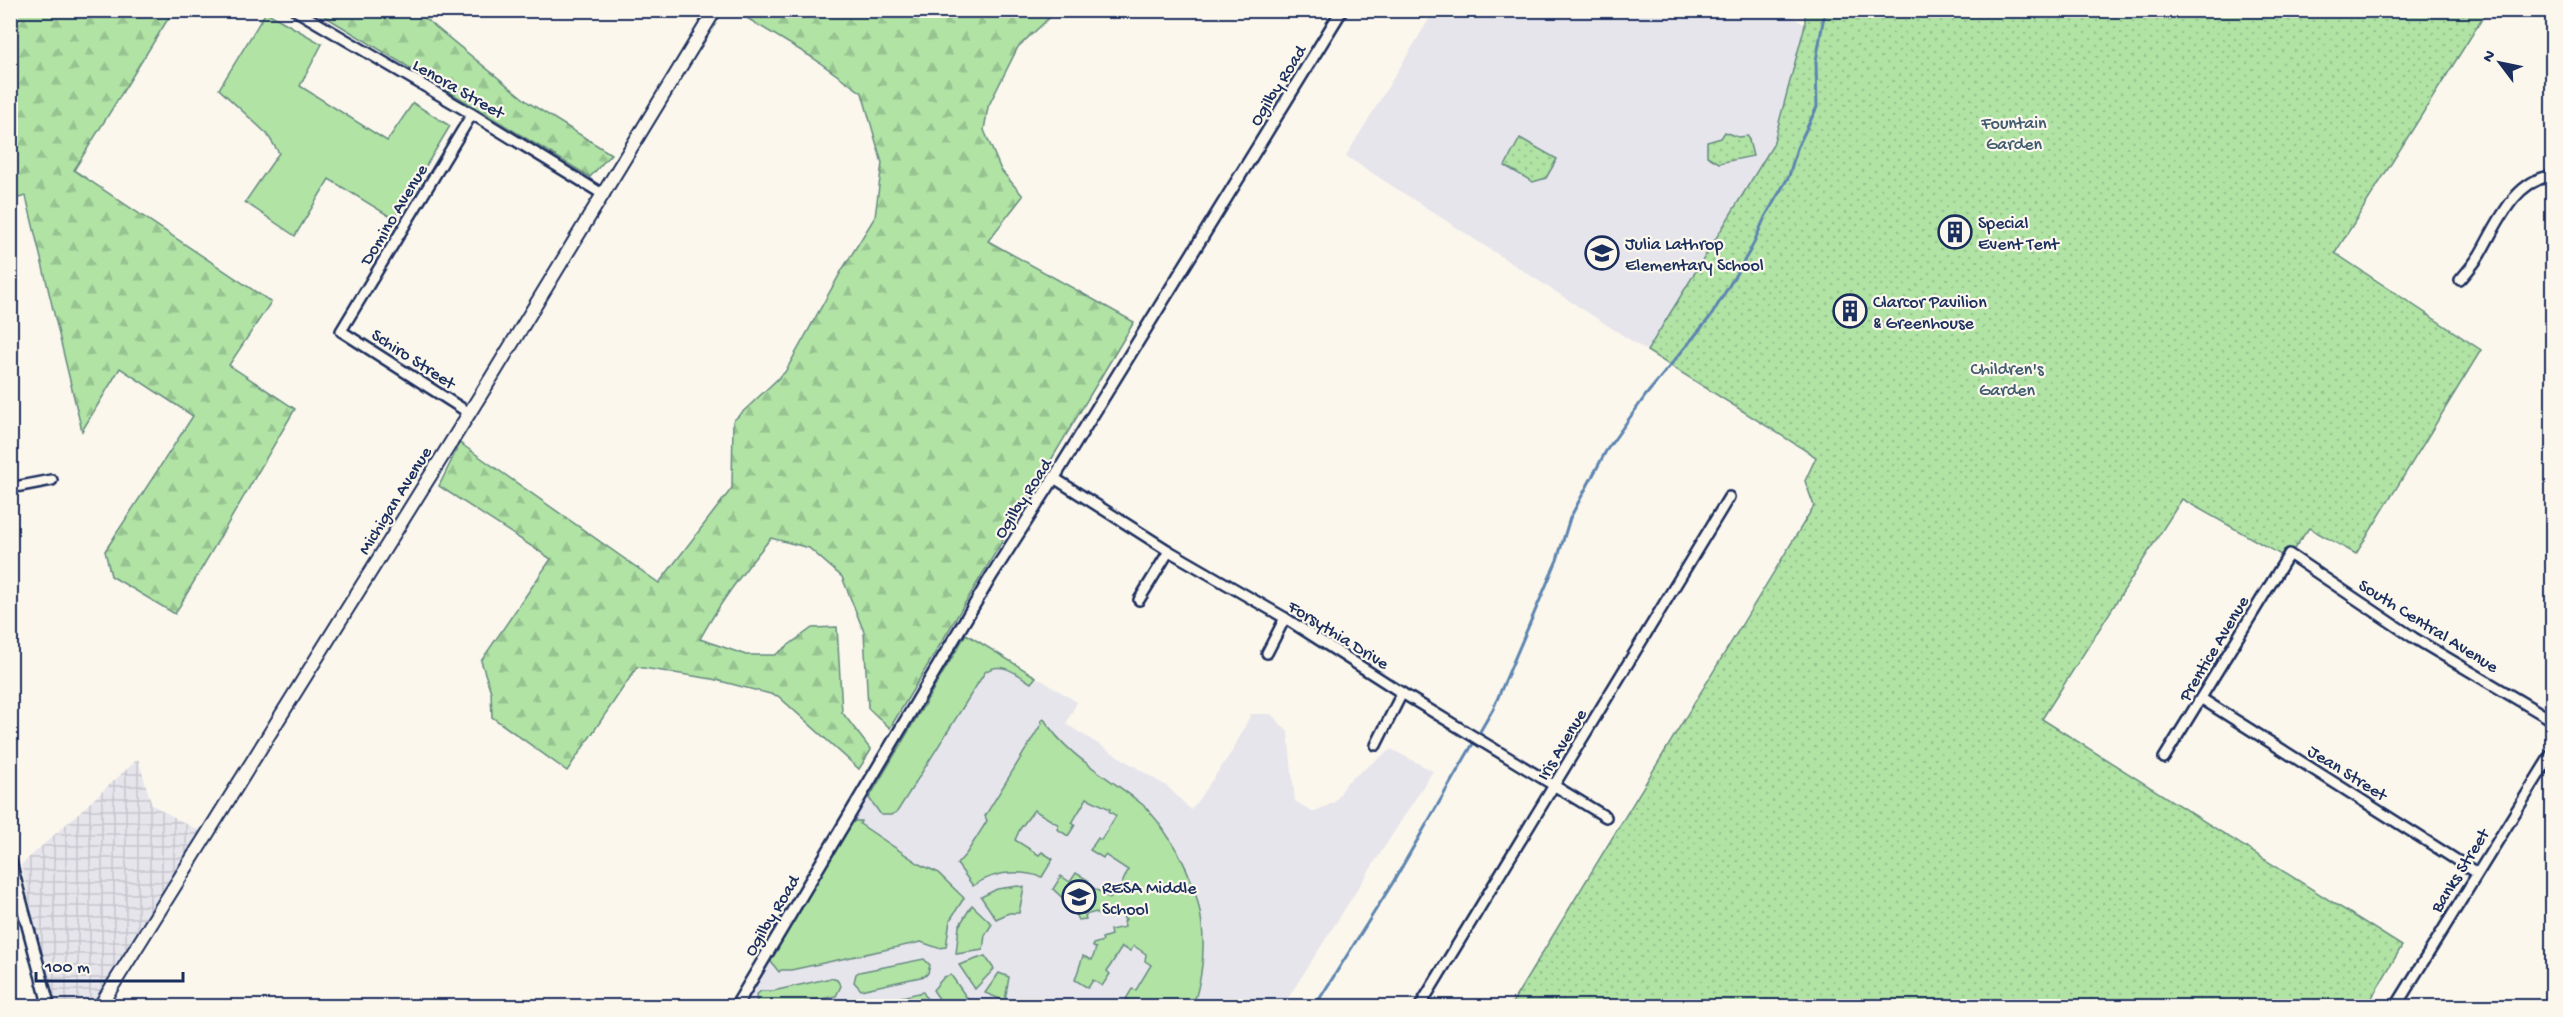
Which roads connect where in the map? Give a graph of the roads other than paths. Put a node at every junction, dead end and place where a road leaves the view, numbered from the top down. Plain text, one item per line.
1 (295, 10) edge
2 (715, 10) edge
3 (1342, 10) edge
4 (472, 114) junction
5 (2553, 176) edge
6 (604, 195) junction
7 (2460, 280) dead end
8 (341, 331) joint
9 (469, 413) junction
10 (1054, 478) junction
11 (52, 480) dead end
12 (10, 488) edge
13 (1729, 497) dead end
14 (1169, 551) junction
15 (2289, 554) joint
16 (1139, 600) dead end
17 (1285, 618) junction
18 (1267, 653) dead end
19 (1402, 693) junction
20 (2202, 699) junction
21 (2553, 720) edge
22 (1376, 745) dead end
23 (2553, 753) edge
24 (2164, 758) dead end
25 (1555, 785) junction
26 (1606, 817) dead end
27 (10, 860) edge
28 (2477, 873) junction
29 (49, 1006) edge
30 (100, 1006) edge
31 (736, 1006) edge
32 (1420, 1006) edge
33 (2396, 1006) edge

1 - 4 street, Lenora Street
2 - 6 main road, Michigan Avenue
3 - 10 street, Ogilby Road
4 - 6 street, Lenora Street
4 - 8 street, Domino Avenue
5 - 7 street
6 - 9 main road, Michigan Avenue
8 - 9 street, Schiro Street
9 - 30 main road, Michigan Avenue
10 - 14 street, Forsythia Drive
10 - 31 street, Ogilby Road
11 - 12 street
13 - 25 street, Iris Avenue
14 - 16 street
14 - 17 street, Forsythia Drive
15 - 20 street, Prentice Avenue
15 - 21 street, South Central Avenue
17 - 18 street
17 - 19 street, Forsythia Drive
19 - 22 street
19 - 25 street, Forsythia Drive
20 - 24 street, Prentice Avenue
20 - 28 street, Jean Street
23 - 28 street, Banks Street
25 - 26 street, Forsythia Drive
25 - 32 street, Iris Avenue
27 - 29 street
28 - 33 street, Banks Street

